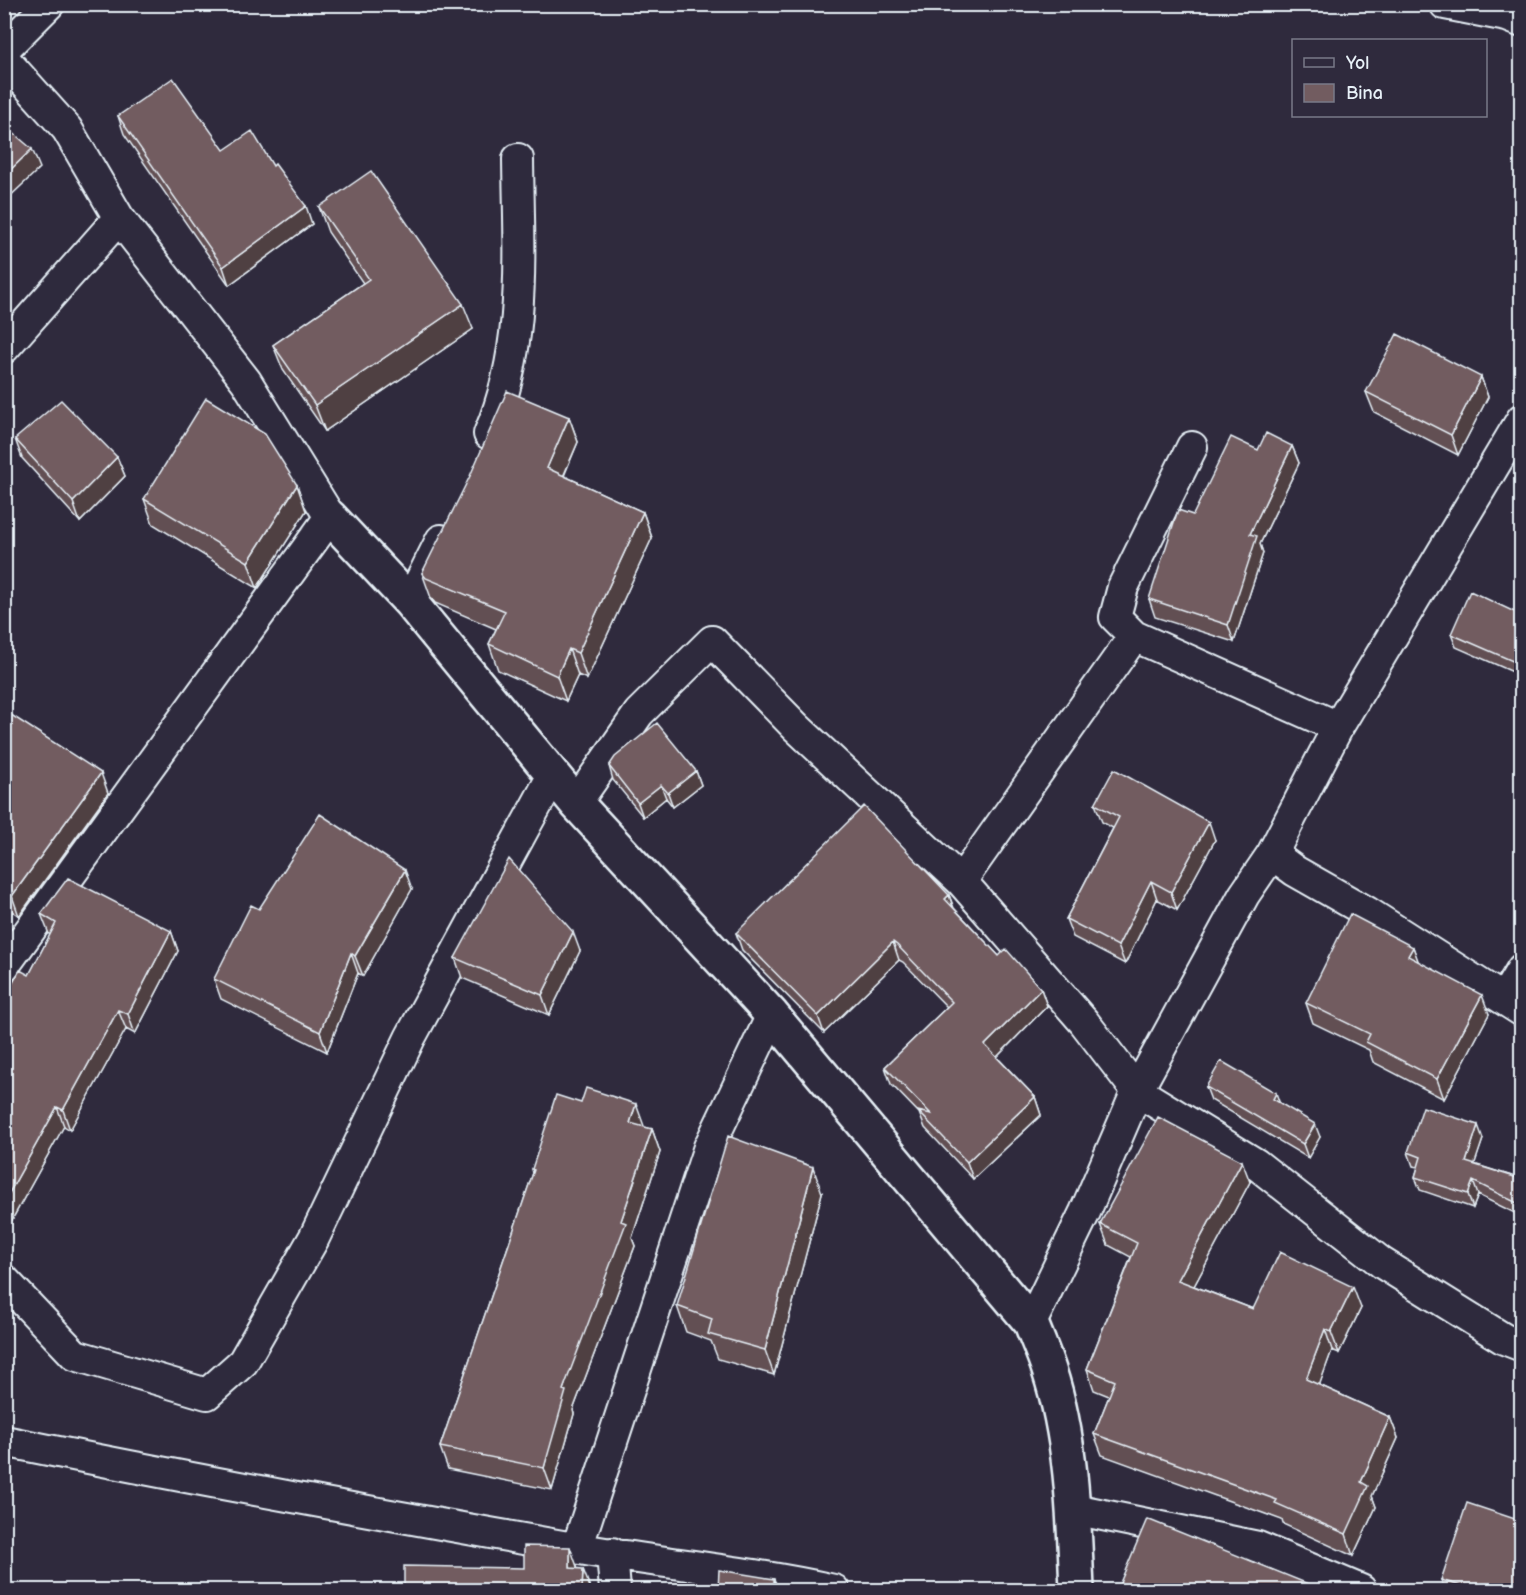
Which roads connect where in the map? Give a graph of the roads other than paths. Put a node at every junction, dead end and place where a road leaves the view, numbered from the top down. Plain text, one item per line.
1 (49, 4) edge
2 (1445, 4) edge
3 (1521, 22) edge
4 (4, 50) edge
5 (4, 58) edge
6 (518, 159) dead end
7 (120, 218) junction
8 (4, 348) edge
9 (1521, 419) edge
10 (1192, 447) dead end
11 (477, 463) edge
12 (454, 514) edge
13 (330, 517) junction
14 (410, 602) junction
15 (1134, 636) junction
16 (1338, 727) junction
17 (553, 775) junction
18 (576, 803) junction
19 (1272, 854) junction
20 (961, 881) junction
21 (4, 966) edge
22 (1521, 969) edge
23 (1513, 1005) edge
24 (772, 1015) junction
25 (1137, 1091) junction
26 (4, 1280) edge
27 (1031, 1323) junction
28 (1521, 1346) edge
29 (4, 1440) edge
30 (1074, 1509) junction
31 (577, 1548) junction
32 (612, 1553) junction
33 (615, 1590) edge
34 (834, 1590) edge
35 (1077, 1590) edge
36 (1361, 1590) edge

1 - 4 street
2 - 3 street
5 - 7 street
6 - 11 street
7 - 8 street
7 - 13 street
9 - 16 street
10 - 15 street
12 - 14 street
13 - 14 street
13 - 21 street
14 - 17 street
15 - 16 street
15 - 20 street
16 - 19 street
17 - 18 street
17 - 26 street
18 - 20 street
18 - 24 street
19 - 23 street
19 - 25 street
20 - 25 street
22 - 23 street
24 - 27 street
24 - 31 street
25 - 27 street
25 - 28 street
27 - 30 street
29 - 31 street
30 - 35 street
30 - 36 street
31 - 32 street
32 - 33 street
32 - 34 street

